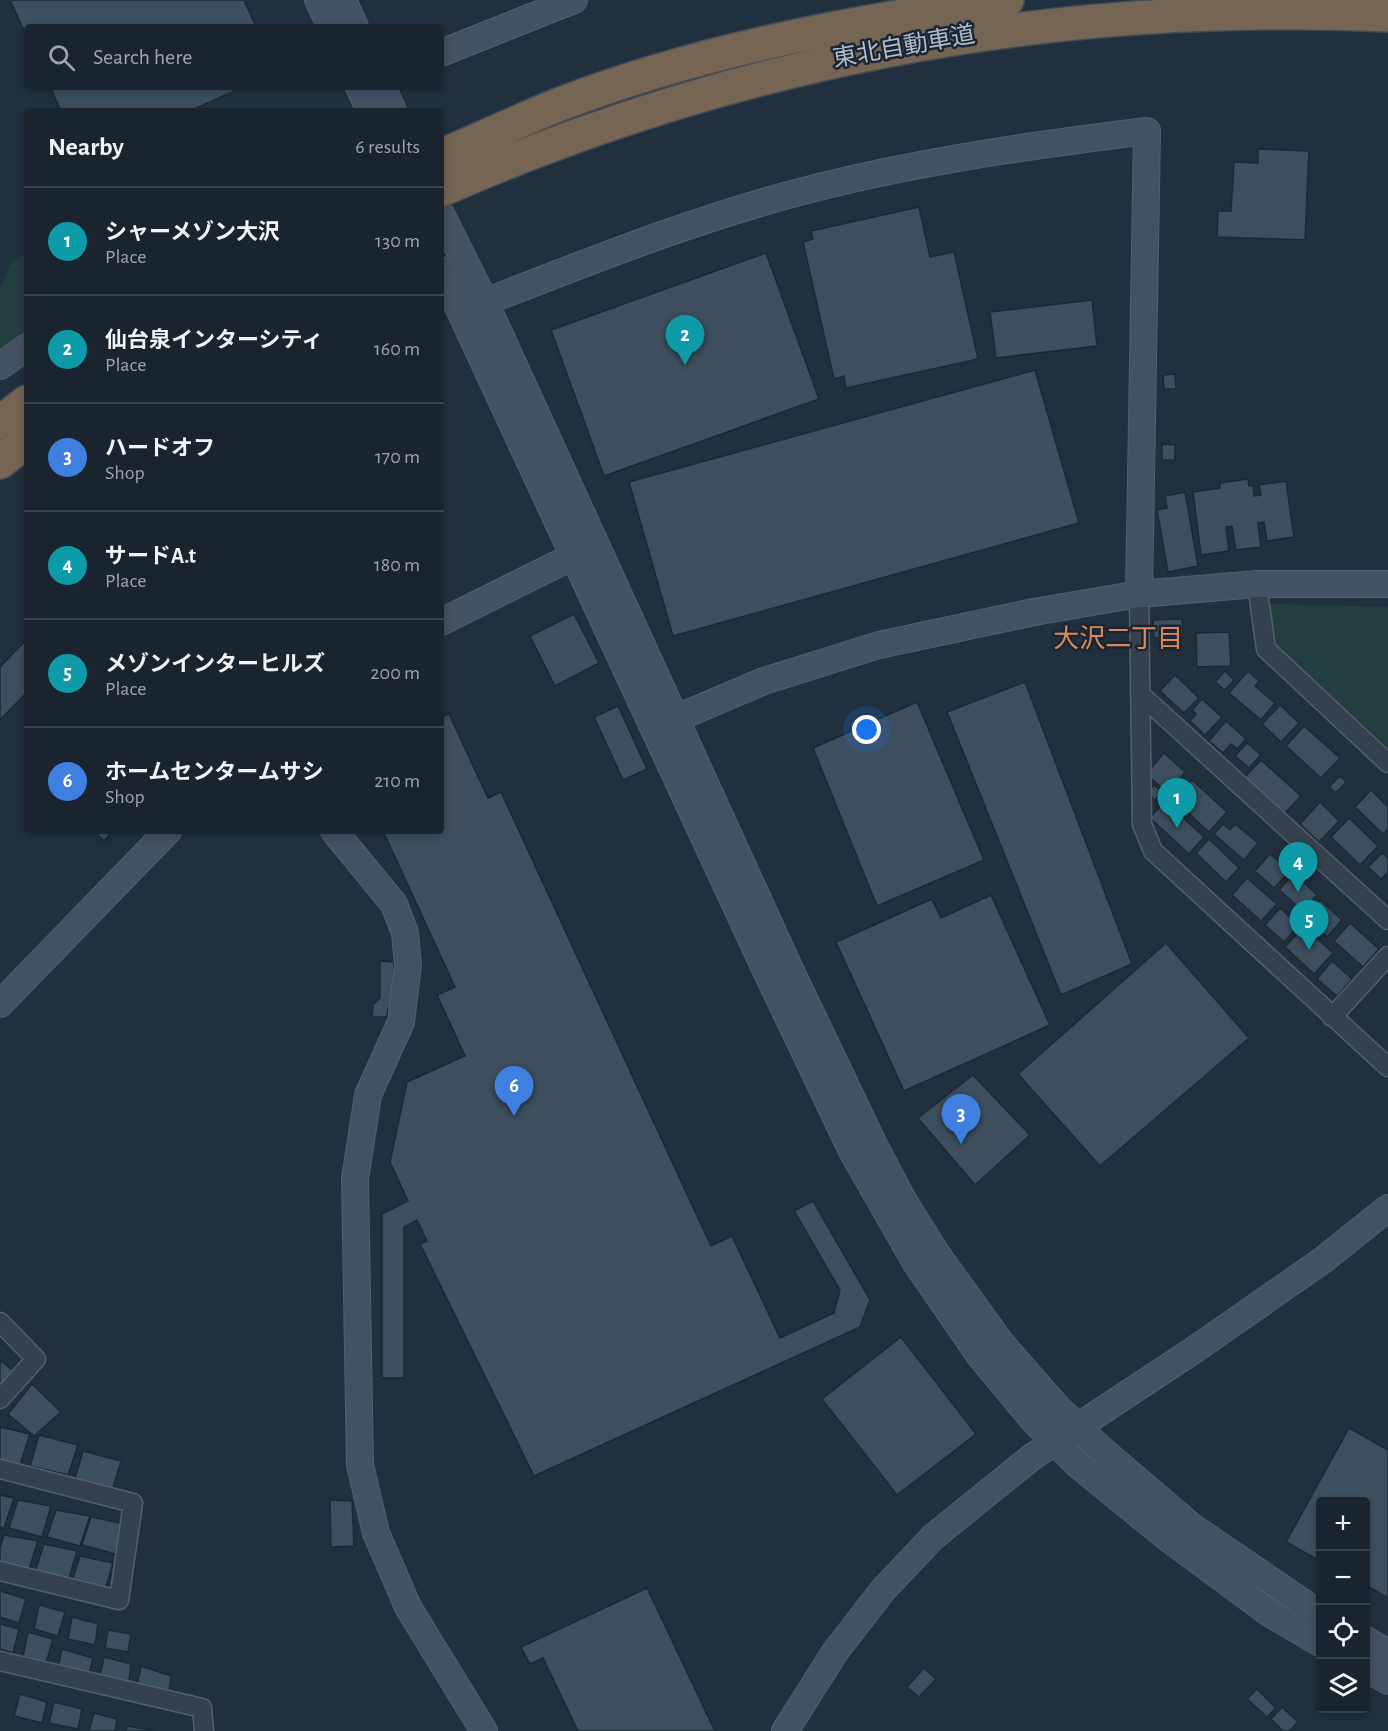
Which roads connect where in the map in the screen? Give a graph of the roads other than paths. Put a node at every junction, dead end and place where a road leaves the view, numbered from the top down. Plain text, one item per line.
1 (318, 0) edge
2 (343, 0) edge
3 (574, 0) edge
4 (1006, 0) edge
5 (1388, 15) edge
6 (330, 24) edge
7 (354, 24) edge
8 (444, 52) edge
9 (360, 90) edge
10 (383, 90) edge
11 (369, 108) edge
12 (392, 108) edge
13 (444, 155) edge
14 (444, 189) edge
15 (444, 221) edge
16 (444, 276) edge
17 (485, 302) junction
18 (24, 349) edge
19 (0, 366) edge
20 (24, 404) edge
21 (0, 423) edge
22 (24, 443) edge
23 (0, 462) edge
24 (597, 545) junction
25 (573, 556) junction
26 (1257, 584) junction
27 (1388, 584) edge
28 (1139, 594) junction
29 (444, 620) edge
30 (1140, 694) junction
31 (676, 718) junction
32 (1388, 763) edge
33 (165, 834) edge
34 (336, 834) edge
35 (1388, 920) edge
36 (1388, 956) edge
37 (0, 1004) edge
38 (1332, 1017) junction
39 (1388, 1067) edge
40 (1388, 1208) edge
41 (0, 1322) edge
42 (0, 1399) edge
43 (1078, 1427) junction
44 (1055, 1442) junction
45 (0, 1469) edge
46 (0, 1571) edge
47 (1316, 1611) edge
48 (1316, 1641) edge
49 (1370, 1643) edge
50 (1388, 1653) edge
51 (0, 1661) edge
52 (1370, 1671) edge
53 (1388, 1681) edge
54 (204, 1731) edge
55 (484, 1731) edge
56 (785, 1731) edge

1 - 6 street
2 - 7 street
3 - 8 street
4 - 13 highway, 東北自動車道
5 - 14 highway, 東北自動車道
9 - 11 street
10 - 12 street
15 - 17 street
16 - 25 street
17 - 24 street
17 - 28 street
18 - 19 street
20 - 21 highway
22 - 23 highway
24 - 25 street
24 - 31 street
25 - 29 street
25 - 44 street
26 - 27 street
26 - 28 street
26 - 32 street
28 - 30 street
28 - 31 street
30 - 35 street
30 - 38 street
31 - 43 street
33 - 37 street
34 - 55 street
36 - 38 street
38 - 39 street
40 - 43 street
41 - 42 street
43 - 44 street
43 - 47 street
44 - 48 street
44 - 56 street
45 - 46 street
49 - 50 street
51 - 54 street
52 - 53 street

